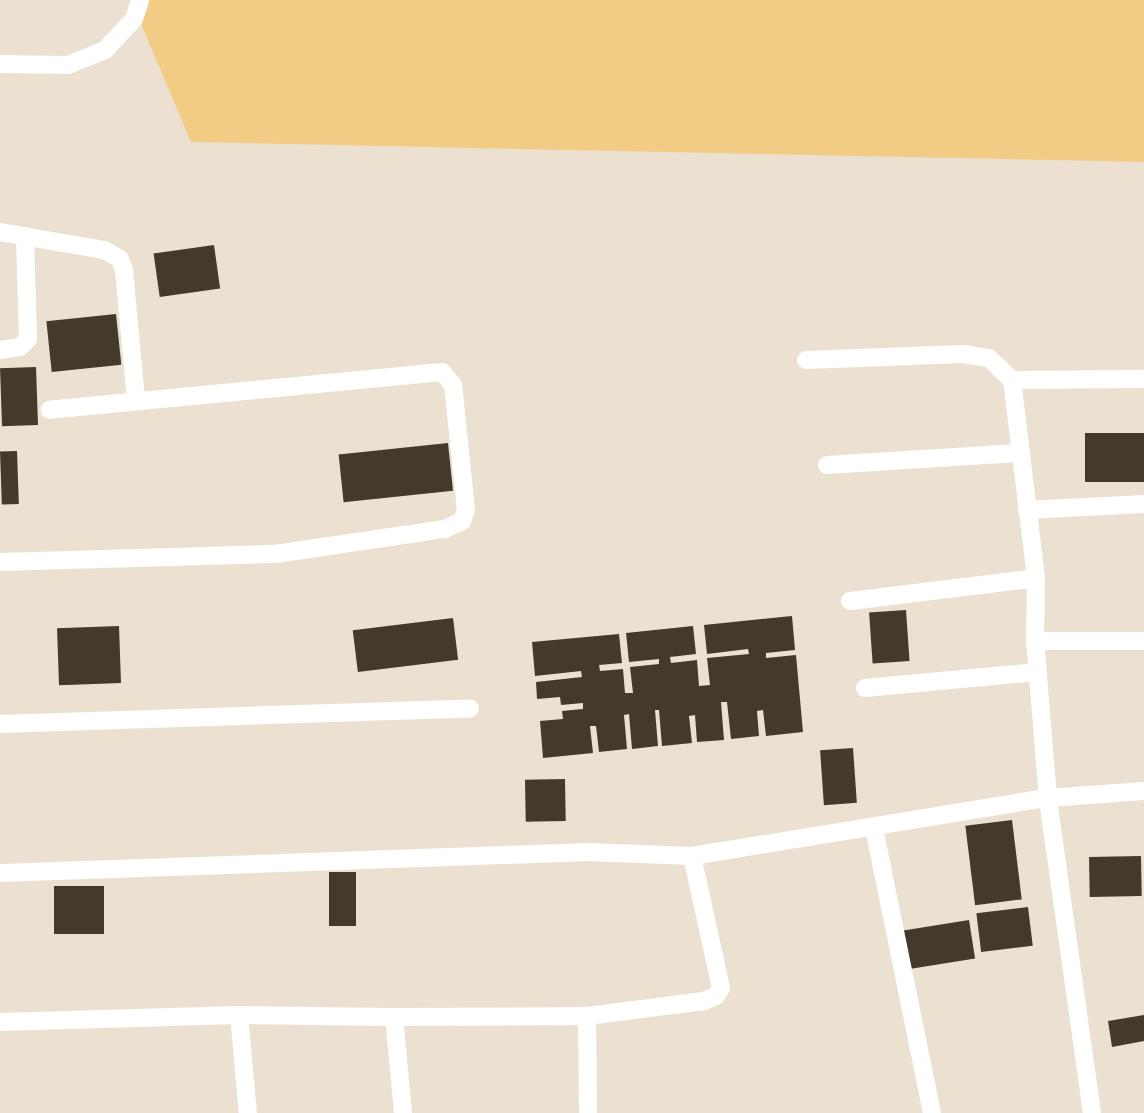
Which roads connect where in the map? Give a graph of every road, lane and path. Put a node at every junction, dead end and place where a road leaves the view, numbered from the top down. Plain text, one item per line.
1 (140, 0) edge
2 (0, 64) edge
3 (0, 232) edge
4 (25, 236) junction
5 (0, 350) edge
6 (806, 360) dead end
7 (1144, 379) edge
8 (1012, 380) junction
9 (136, 400) junction
10 (50, 410) dead end
11 (1020, 453) junction
12 (827, 465) dead end
13 (1144, 504) edge
14 (1028, 510) junction
15 (0, 562) edge
16 (1036, 578) junction
17 (850, 601) dead end
18 (1144, 640) edge
19 (1035, 641) junction
20 (1037, 672) junction
21 (865, 688) dead end
22 (470, 708) dead end
23 (0, 724) edge
24 (1144, 790) edge
25 (1048, 798) junction
26 (874, 828) junction
27 (693, 856) junction
28 (0, 873) edge
29 (239, 1015) junction
30 (587, 1016) junction
31 (394, 1017) junction
32 (0, 1022) edge
33 (248, 1113) edge
34 (403, 1113) edge
35 (588, 1113) edge
36 (932, 1113) edge
37 (1092, 1113) edge

1 - 2 street
3 - 4 street
4 - 5 street
4 - 9 street
6 - 8 street
7 - 8 street
8 - 11 street
9 - 10 street
9 - 15 street
11 - 12 street
11 - 14 street
13 - 14 street
14 - 16 street
16 - 17 street
16 - 19 street
18 - 19 street
19 - 20 street
20 - 21 street
20 - 25 street
22 - 23 street
24 - 25 street
25 - 26 street
25 - 37 street
26 - 27 street
26 - 36 street
27 - 28 street
27 - 30 street
29 - 31 street
29 - 32 street
29 - 33 street
30 - 31 street
30 - 35 street
31 - 34 street

